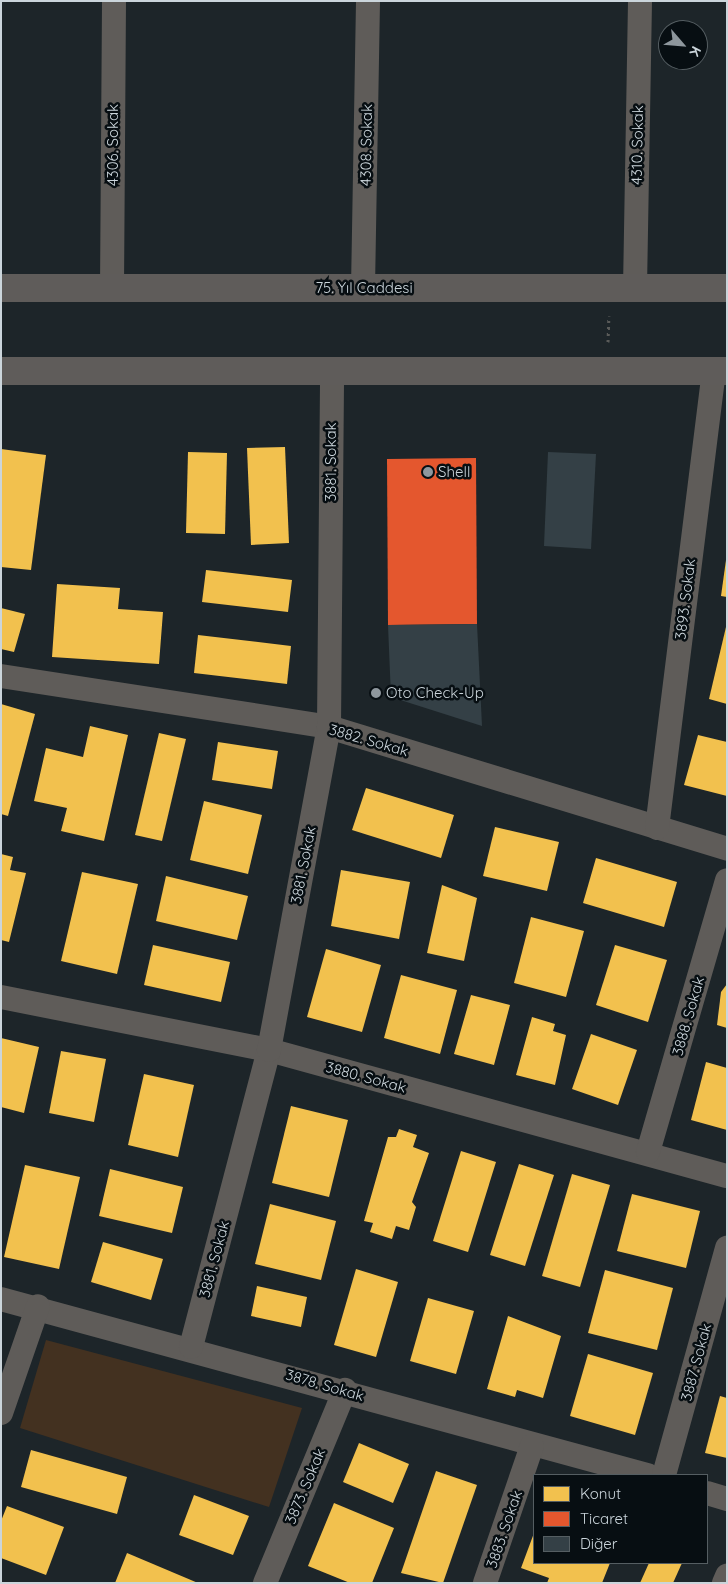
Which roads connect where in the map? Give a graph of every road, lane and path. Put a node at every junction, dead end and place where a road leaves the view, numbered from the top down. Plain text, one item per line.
1 (114, 1) edge
2 (368, 1) edge
3 (640, 1) edge
4 (1, 288) edge
5 (112, 288) junction
6 (363, 288) junction
7 (622, 288) junction
8 (727, 288) edge
9 (1, 371) edge
10 (332, 371) junction
11 (606, 371) junction
12 (721, 372) edge
13 (1, 676) edge
14 (329, 727) junction
15 (657, 828) junction
16 (727, 849) edge
17 (727, 880) edge
18 (1, 997) edge
19 (268, 1050) junction
20 (648, 1152) junction
21 (727, 1176) edge
22 (727, 1248) edge
23 (1, 1299) edge
24 (38, 1306) junction
25 (191, 1347) junction
26 (345, 1390) junction
27 (1, 1413) edge
28 (532, 1446) junction
29 (643, 1474) edge
30 (664, 1474) edge
31 (708, 1493) edge
32 (727, 1499) edge
33 (727, 1576) edge
34 (265, 1583) edge
35 (485, 1583) edge
36 (724, 1583) edge

1 - 5 street, 4306. Sokak
2 - 6 street, 4308. Sokak
3 - 7 street, 4310. Sokak
4 - 5 main road, 75. Yıl Caddesi
5 - 6 main road, 75. Yıl Caddesi
6 - 7 main road, 75. Yıl Caddesi
7 - 8 main road, 75. Yıl Caddesi
7 - 11 path
9 - 10 main road
10 - 11 main road
10 - 14 street, 3881. Sokak
11 - 12 main road
12 - 15 street, 3893. Sokak
13 - 14 street, 3882. Sokak
14 - 15 street, 3882. Sokak
14 - 19 street, 3881. Sokak
15 - 16 street, 3882. Sokak
17 - 20 street, 3888. Sokak
18 - 19 street, 3880. Sokak
19 - 20 street, 3880. Sokak
19 - 25 street, 3881. Sokak
20 - 21 street, 3880. Sokak
22 - 30 street, 3887. Sokak
23 - 24 street, 3878. Sokak
24 - 25 street, 3878. Sokak
24 - 27 street
25 - 26 street, 3878. Sokak
26 - 28 street, 3878. Sokak
26 - 34 street, 3873. Sokak
28 - 29 street, 3878. Sokak
28 - 35 street, 3883. Sokak
31 - 32 street
33 - 36 street

